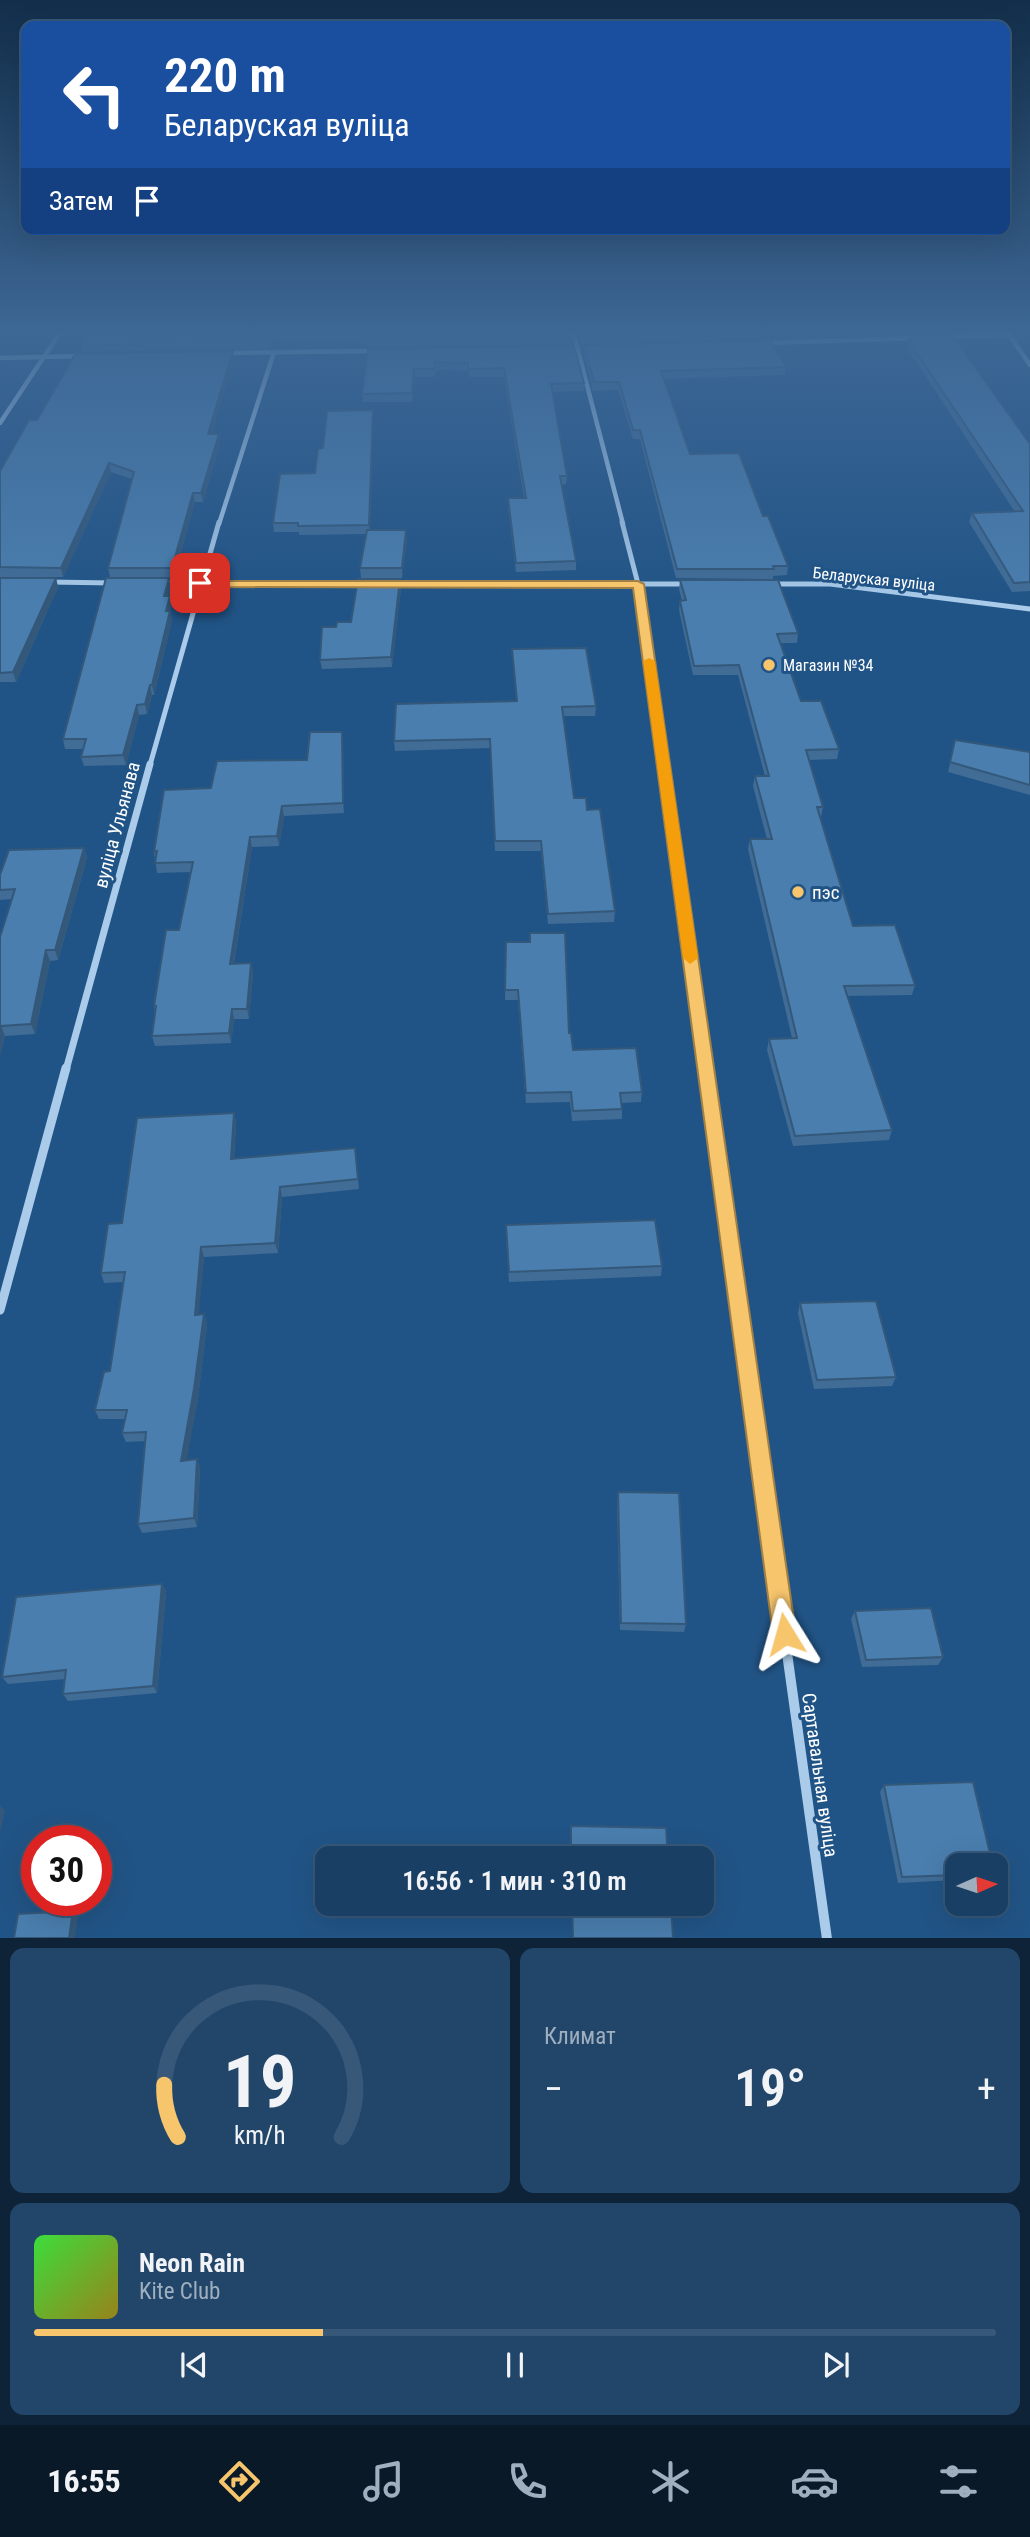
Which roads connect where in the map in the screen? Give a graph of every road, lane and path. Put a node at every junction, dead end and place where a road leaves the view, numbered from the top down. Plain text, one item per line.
1 (252, 421) edge
2 (596, 421) edge
3 (40, 582) edge
4 (120, 583) edge
5 (147, 583) edge
6 (200, 583) junction
7 (638, 584) junction
8 (693, 584) edge
9 (762, 584) edge
10 (1030, 609) edge
11 (0, 1310) edge
12 (827, 1938) edge

1 - 6 street, вуліца Ульянава
2 - 7 street, Сартавальная вуліца
3 - 4 street
5 - 6 street
6 - 7 street
6 - 11 street, вуліца Ульянава
7 - 8 street
7 - 12 street, Сартавальная вуліца
9 - 10 street, Беларуская вуліца

